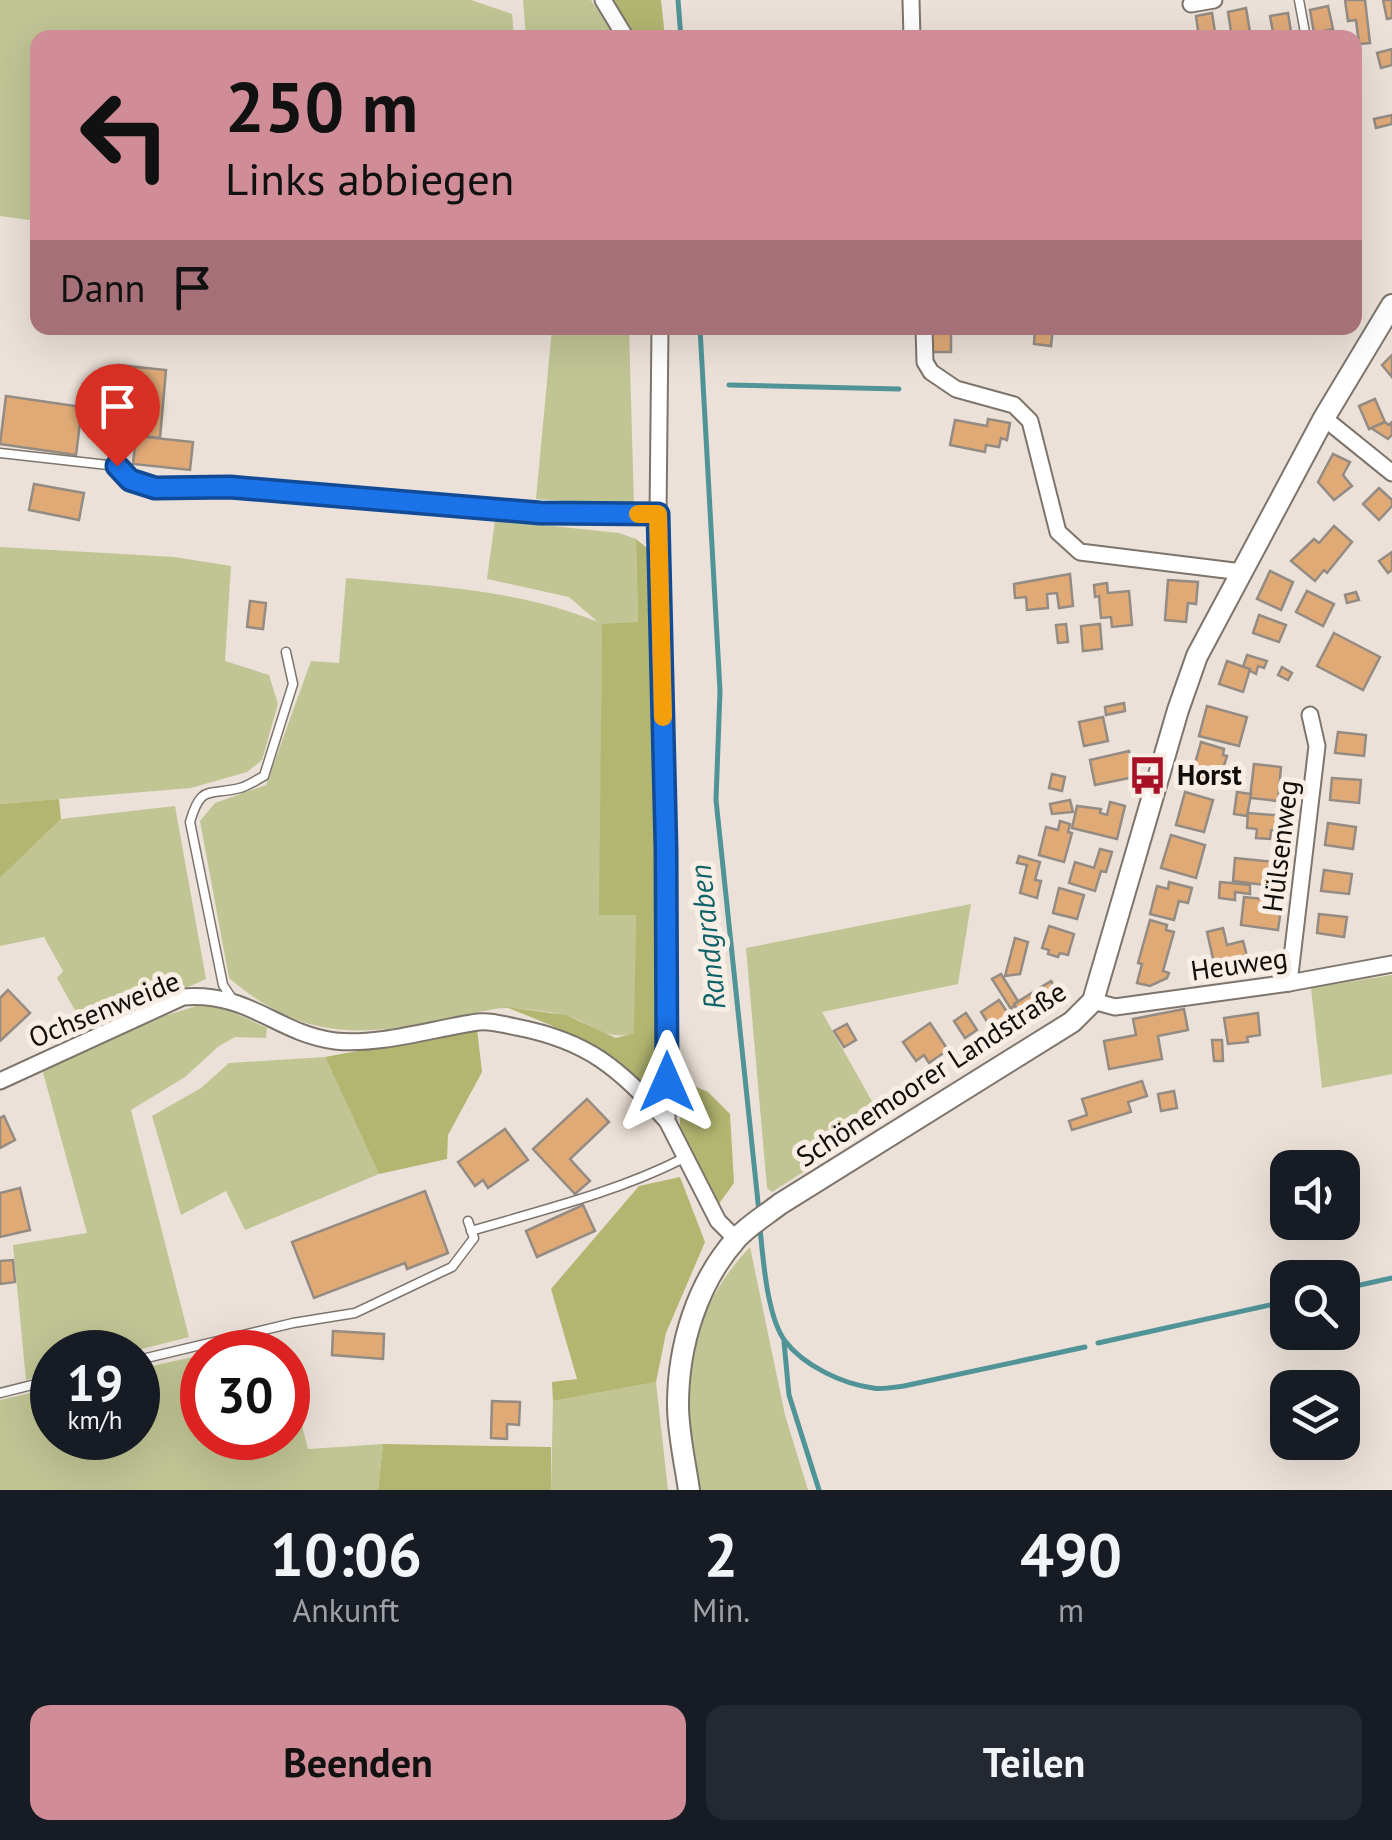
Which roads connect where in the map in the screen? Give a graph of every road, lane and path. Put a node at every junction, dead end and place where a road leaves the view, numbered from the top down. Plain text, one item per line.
1 (603, 0) edge
2 (911, 0) edge
3 (1214, 0) edge
4 (1299, 0) edge
5 (1191, 4) dead end
6 (621, 30) edge
7 (912, 30) edge
8 (1305, 30) edge
9 (1392, 305) edge
10 (660, 335) edge
11 (924, 335) edge
12 (1324, 418) junction
13 (0, 453) edge
14 (1392, 473) edge
15 (658, 514) junction
16 (1242, 572) junction
17 (286, 652) dead end
18 (1310, 716) dead end
19 (1392, 964) edge
20 (1288, 983) junction
21 (233, 1000) junction
22 (1093, 1001) junction
23 (0, 1081) edge
24 (667, 1122) junction
25 (684, 1158) junction
26 (742, 1234) junction
27 (160, 1355) edge
28 (30, 1386) edge
29 (0, 1393) edge
30 (689, 1490) edge

1 - 6 street
2 - 7 street
3 - 5 street
4 - 8 lane
9 - 12 street, Schönemoorer Landstraße
10 - 15 street
11 - 16 street
12 - 14 street
12 - 16 street, Schönemoorer Landstraße
13 - 15 lane
15 - 24 street
16 - 22 street, Schönemoorer Landstraße
17 - 21 lane
18 - 20 street, Hülsenweg
19 - 20 street, Heuweg
20 - 22 street, Heuweg
21 - 23 street, Ochsenweide
21 - 24 street, Ochsenweide
22 - 26 street, Schönemoorer Landstraße
24 - 25 street
25 - 26 street
25 - 27 lane
26 - 30 street, Schönemoorer Landstraße
28 - 29 lane

